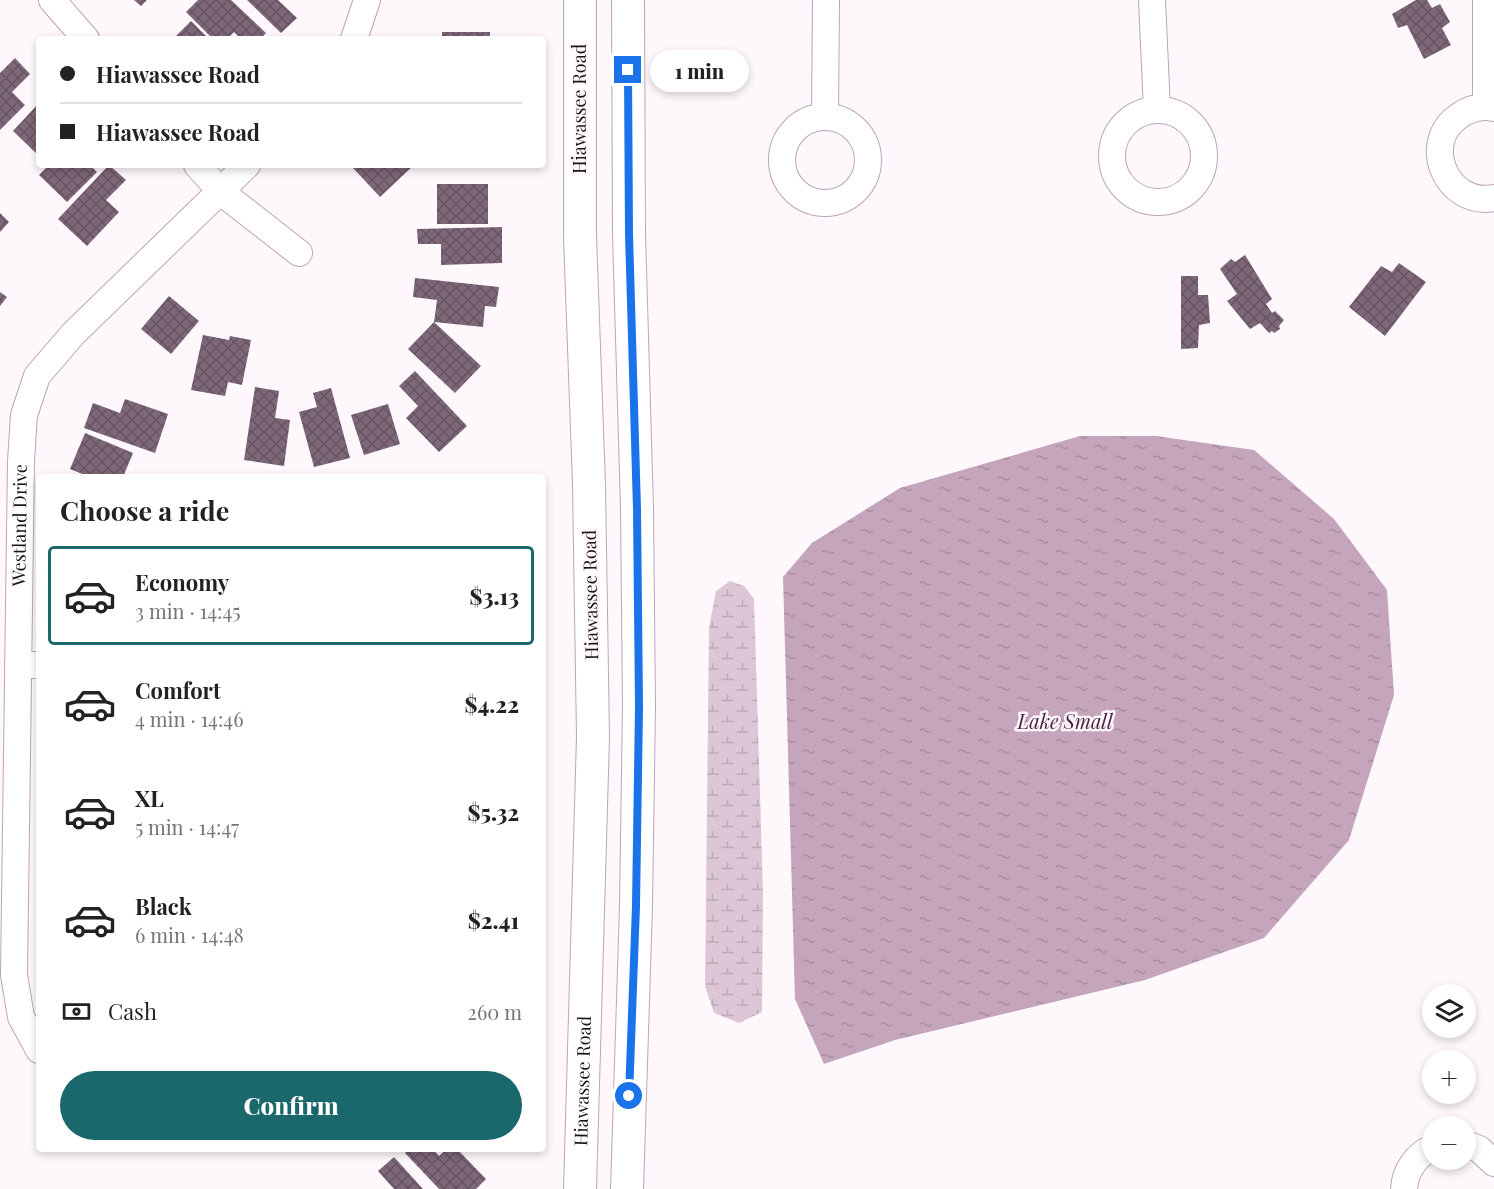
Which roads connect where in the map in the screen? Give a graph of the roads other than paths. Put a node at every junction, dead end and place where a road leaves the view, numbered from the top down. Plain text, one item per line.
1 (52, 0) edge
2 (367, 0) edge
3 (580, 0) edge
4 (628, 0) edge
5 (826, 0) edge
6 (1152, 0) edge
7 (1486, 0) edge
8 (83, 36) edge
9 (355, 36) edge
10 (1490, 107) edge
11 (1157, 110) dead end
12 (825, 116) dead end
13 (200, 168) edge
14 (244, 168) edge
15 (221, 192) junction
16 (1494, 198) edge
17 (299, 254) dead end
18 (28, 666) edge
19 (36, 1044) edge
20 (1476, 1148) edge
21 (1422, 1153) edge
22 (1494, 1163) edge
23 (580, 1189) edge
24 (627, 1189) edge
25 (1404, 1189) edge

1 - 8 street
2 - 9 street
3 - 23 street, Hiawassee Road
4 - 24 street
5 - 12 street
6 - 11 street
7 - 10 street
10 - 16 street
13 - 15 street
14 - 15 street, Westland Drive
15 - 17 street
15 - 18 street, Westland Drive
18 - 19 street, Westland Drive
20 - 22 street
21 - 25 street

